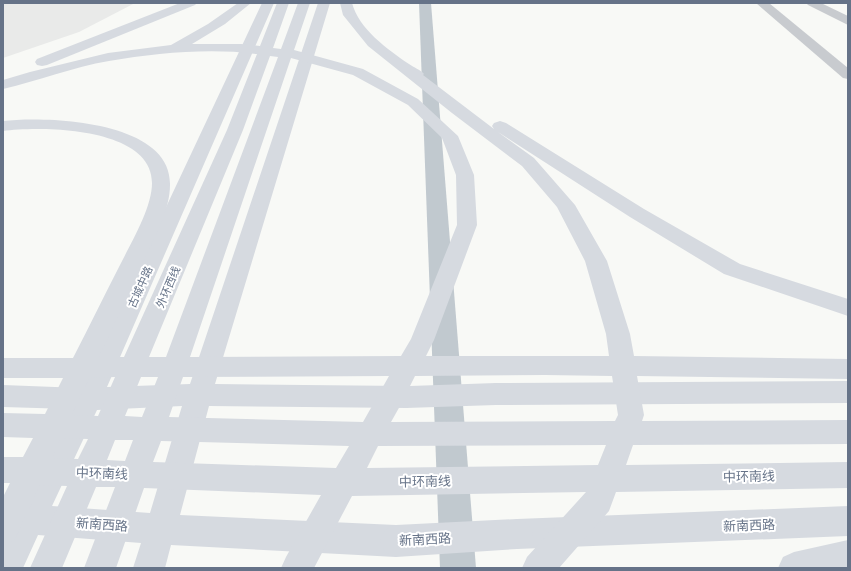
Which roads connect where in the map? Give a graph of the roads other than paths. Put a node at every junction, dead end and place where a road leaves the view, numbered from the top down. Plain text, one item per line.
1 (191, 3) edge
2 (245, 3) edge
3 (268, 3) edge
4 (283, 3) edge
5 (304, 3) edge
6 (324, 3) edge
7 (346, 3) edge
8 (762, 3) edge
9 (812, 3) edge
10 (848, 21) edge
11 (405, 68) junction
12 (848, 75) edge
13 (3, 78) edge
14 (67, 81) dead end
15 (3, 85) edge
16 (3, 126) edge
17 (848, 308) edge
18 (3, 368) edge
19 (848, 370) edge
20 (848, 392) edge
21 (3, 396) edge
22 (199, 396) junction
23 (89, 399) junction
24 (3, 425) edge
25 (848, 432) edge
26 (3, 470) edge
27 (848, 475) edge
28 (848, 521) edge
29 (12, 522) edge
30 (161, 529) junction
31 (848, 556) edge
32 (6, 568) edge
33 (46, 568) edge
34 (100, 568) edge
35 (149, 568) edge
36 (296, 568) edge
37 (538, 568) edge
38 (794, 568) edge

1 - 13 main road
2 - 14 main road
3 - 23 main road, 古城中路
4 - 33 main road, 外环西线
5 - 34 main road
6 - 22 main road
7 - 11 main road
8 - 12 street
9 - 10 street
11 - 17 main road
11 - 37 main road
15 - 36 main road
16 - 29 main road
18 - 19 main road
20 - 22 main road
21 - 23 main road
22 - 23 main road
22 - 30 main road
23 - 29 main road, 古城中路
24 - 25 main road
26 - 27 main road, 中环南线
28 - 30 main road, 新南西路
29 - 30 main road, 新南西路
29 - 32 main road, 古城中路
30 - 35 main road
31 - 38 main road

